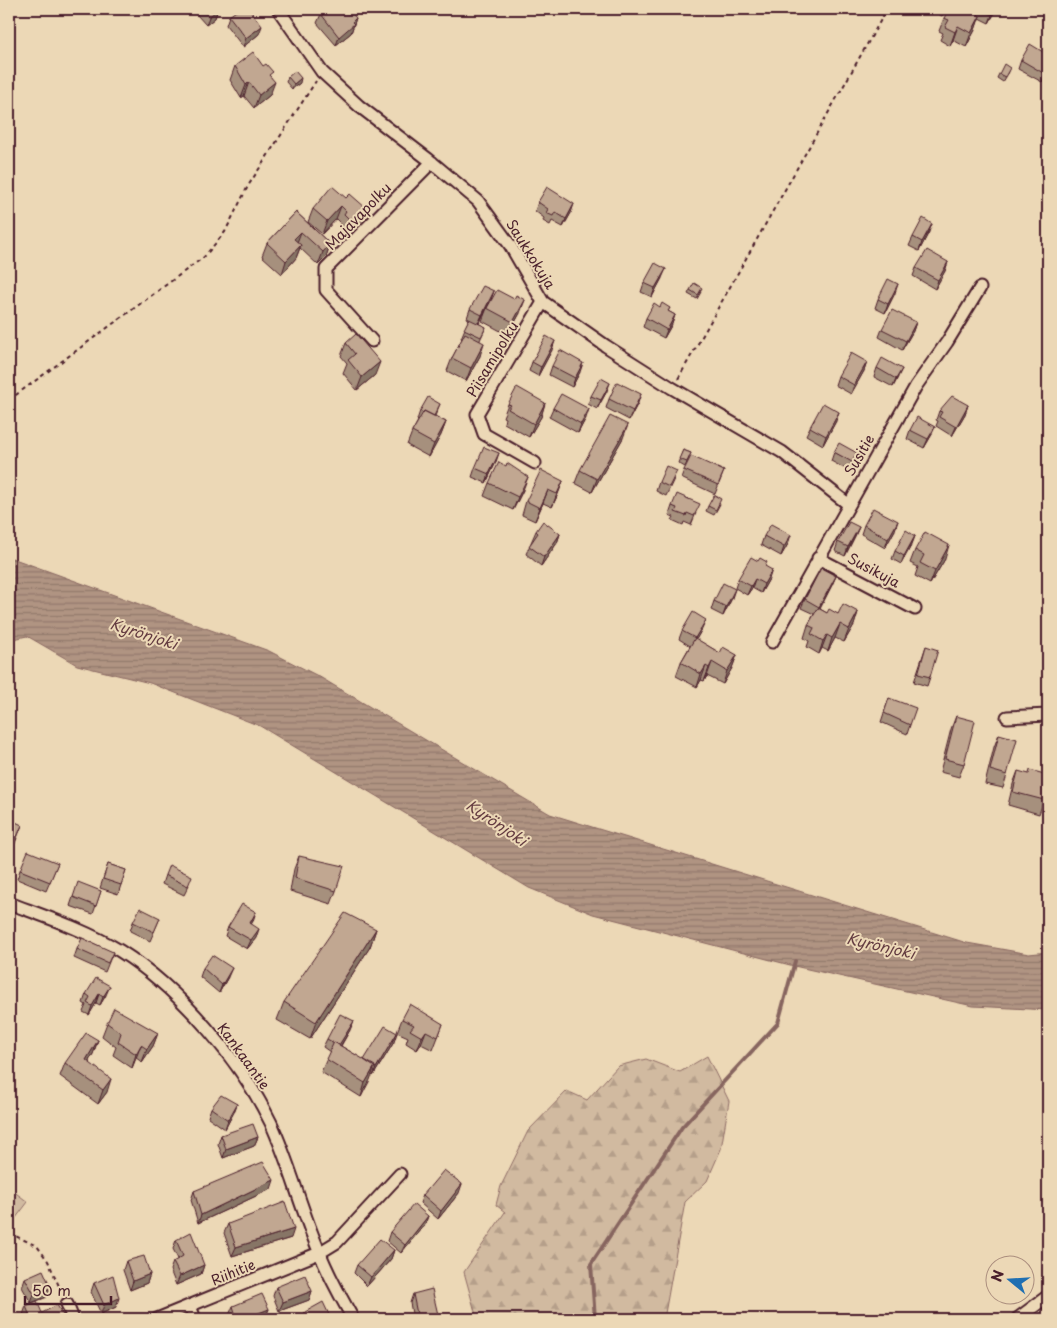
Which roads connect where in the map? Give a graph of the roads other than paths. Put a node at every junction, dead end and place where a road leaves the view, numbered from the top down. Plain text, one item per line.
1 (278, 9) edge
2 (432, 162) junction
3 (980, 288) dead end
4 (543, 302) junction
5 (372, 341) dead end
6 (535, 463) dead end
7 (848, 504) junction
8 (818, 558) junction
9 (915, 609) dead end
10 (772, 642) dead end
11 (1048, 715) edge
12 (1007, 717) dead end
13 (9, 903) edge
14 (400, 1174) dead end
15 (319, 1253) junction
16 (1048, 1296) edge
17 (67, 1304) road end
18 (190, 1306) junction
19 (73, 1319) edge
20 (157, 1319) edge
21 (195, 1319) edge
22 (353, 1319) edge
23 (1016, 1319) edge

1 - 2 street, Saukkokuja
2 - 4 street, Saukkokuja
2 - 5 street, Majavapolku
3 - 7 street, Susitie
4 - 6 street, Piisamipolku
4 - 7 street, Saukkokuja
7 - 8 street, Susitie
8 - 9 street, Susikuja
8 - 10 street, Susitie
11 - 12 street
13 - 15 street, Kankaantie
14 - 15 street, Riihitie
15 - 18 street, Riihitie
15 - 22 street, Kankaantie
16 - 23 street
17 - 19 street
18 - 20 street, Riihitie
18 - 21 street

